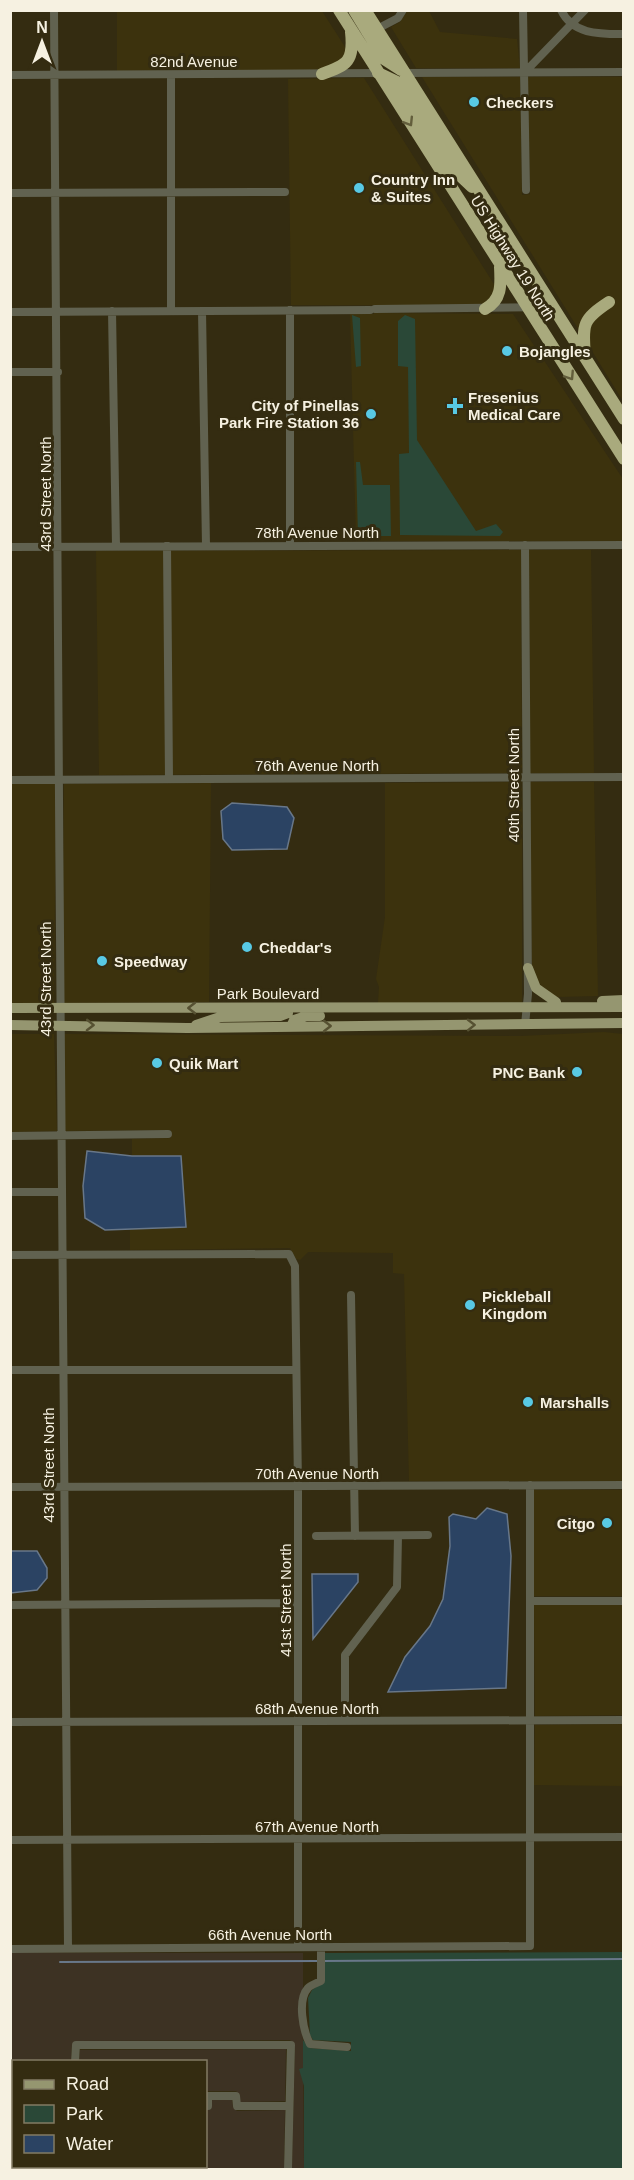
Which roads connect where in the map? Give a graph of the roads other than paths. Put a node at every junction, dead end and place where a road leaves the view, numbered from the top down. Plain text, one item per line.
1 (54, 10) edge
2 (339, 10) edge
3 (354, 10) edge
4 (365, 10) edge
5 (403, 10) edge
6 (523, 10) edge
7 (561, 10) edge
8 (585, 10) edge
9 (572, 23) junction
10 (350, 28) junction
11 (377, 30) junction
12 (624, 34) edge
13 (378, 72) junction
14 (624, 72) edge
15 (405, 73) junction
16 (524, 73) junction
17 (322, 74) junction
18 (10, 75) edge
19 (55, 75) junction
20 (171, 75) junction
21 (526, 190) dead end
22 (55, 192) junction
23 (285, 192) dead end
24 (10, 193) edge
25 (172, 193) junction
26 (488, 203) junction
27 (500, 266) junction
28 (609, 302) dead end
29 (554, 308) junction
30 (485, 309) junction
31 (527, 309) junction
32 (290, 310) junction
33 (112, 311) junction
34 (171, 311) junction
35 (202, 311) junction
36 (10, 312) edge
37 (56, 312) junction
38 (585, 359) junction
39 (10, 372) edge
40 (58, 372) junction
41 (624, 419) edge
42 (624, 459) edge
43 (525, 545) junction
44 (624, 545) edge
45 (59, 546) junction
46 (116, 546) junction
47 (167, 546) junction
48 (206, 546) junction
49 (290, 546) junction
50 (10, 547) edge
51 (624, 777) edge
52 (526, 778) junction
53 (169, 779) junction
54 (10, 780) edge
55 (60, 780) junction
56 (528, 968) junction
57 (624, 1000) edge
58 (556, 1002) junction
59 (525, 1007) junction
60 (624, 1007) edge
61 (10, 1008) edge
62 (58, 1008) junction
63 (288, 1008) junction
64 (421, 1008) junction
65 (624, 1023) edge
66 (58, 1024) junction
67 (525, 1024) junction
68 (561, 1024) junction
69 (10, 1025) edge
70 (291, 1027) junction
71 (187, 1028) junction
72 (624, 1030) edge
73 (168, 1134) dead end
74 (10, 1136) edge
75 (61, 1136) junction
76 (10, 1192) edge
77 (61, 1192) junction
78 (10, 1255) edge
79 (61, 1255) junction
80 (351, 1295) dead end
81 (61, 1369) junction
82 (10, 1370) edge
83 (295, 1370) junction
84 (530, 1485) junction
85 (624, 1485) edge
86 (298, 1486) junction
87 (352, 1486) junction
88 (10, 1487) edge
89 (62, 1487) junction
90 (428, 1535) dead end
91 (316, 1536) dead end
92 (355, 1536) junction
93 (398, 1536) junction
94 (530, 1601) junction
95 (624, 1601) edge
96 (63, 1604) junction
97 (298, 1604) junction
98 (10, 1605) edge
99 (531, 1720) junction
100 (624, 1720) edge
101 (298, 1721) junction
102 (345, 1721) junction
103 (10, 1722) edge
104 (65, 1722) junction
105 (624, 1837) edge
106 (530, 1838) junction
107 (10, 1840) edge
108 (66, 1840) junction
109 (298, 1840) junction
110 (298, 1947) junction
111 (68, 1948) junction
112 (10, 1949) edge
113 (321, 1951) junction
114 (347, 2047) dead end
115 (75, 2060) edge
116 (207, 2106) edge
117 (289, 2106) junction
118 (288, 2169) edge

1 - 19 street, 43rd Street North
2 - 10 highway, US Highway 19 North
3 - 15 highway
4 - 11 highway, US Highway 19 North
5 - 11 street
6 - 16 street
7 - 9 street
8 - 9 street
9 - 12 street
9 - 16 street
10 - 13 highway, US Highway 19 North
10 - 17 highway
11 - 15 highway, US Highway 19 North
13 - 17 street, 82nd Avenue
13 - 26 highway
13 -> 27 highway, US Highway 19 North
14 - 16 street
15 - 16 street
15 - 26 highway, US Highway 19 North
16 - 21 street
17 - 20 street, 82nd Avenue
18 - 19 street, 82nd Avenue
19 - 20 street, 82nd Avenue
19 - 22 street, 43rd Street North
20 - 25 street
22 - 24 street
22 - 25 street
22 - 37 street, 43rd Street North
23 - 25 street
25 - 34 street
26 - 29 highway, US Highway 19 North
27 - 30 highway
27 - 31 highway, US Highway 19 North
28 - 38 highway
29 - 31 street
29 - 38 highway, US Highway 19 North
30 - 31 street
30 - 32 street
31 -> 42 highway, US Highway 19 North
32 - 35 street
32 - 49 street
33 - 34 street
33 - 37 street
33 - 46 street
34 - 35 street
35 - 48 street
36 - 37 street
37 - 40 street, 43rd Street North
38 - 41 highway, US Highway 19 North
39 - 40 street
40 - 45 street, 43rd Street North
43 - 44 street, 78th Avenue North
43 - 49 street, 78th Avenue North
43 - 52 street, 40th Street North
45 - 46 street, 78th Avenue North
45 - 50 street, 78th Avenue North
45 - 55 street, 43rd Street North
46 - 47 street, 78th Avenue North
47 - 48 street, 78th Avenue North
47 - 53 street
48 - 49 street, 78th Avenue North
51 - 52 street, 76th Avenue North
52 - 53 street, 76th Avenue North
52 - 56 street, 40th Street North
53 - 55 street, 76th Avenue North
54 - 55 street, 76th Avenue North
55 - 62 street, 43rd Street North
56 - 58 main road
56 - 59 street, 40th Street North
57 - 58 main road
58 - 59 main road
59 - 60 main road
59 - 64 main road, Park Boulevard
59 - 67 street, 40th Street North
61 - 62 main road, Park Boulevard
63 -> 62 main road, Park Boulevard
62 - 66 street, 43rd Street North
63 - 64 main road, Park Boulevard
63 - 71 main road
64 - 70 main road
65 - 68 main road
66 - 69 main road
66 -> 71 main road
66 - 75 street, 43rd Street North
67 - 68 main road
70 -> 67 main road
68 - 72 main road
70 - 71 main road
73 - 75 street
74 - 75 street
75 - 77 street, 43rd Street North
76 - 77 street
77 - 79 street, 43rd Street North
78 - 79 street
79 - 81 street, 43rd Street North
79 - 83 street, 41st Street North
80 - 87 street
81 - 82 street
81 - 83 street
81 - 89 street, 43rd Street North
83 - 86 street, 41st Street North
84 - 85 street, 70th Avenue North
84 - 87 street, 70th Avenue North
84 - 94 street
86 - 87 street, 70th Avenue North
86 - 89 street, 70th Avenue North
86 - 97 street, 41st Street North
87 - 92 street
88 - 89 street, 70th Avenue North
89 - 96 street, 43rd Street North
90 - 93 street
91 - 92 street
92 - 93 street
93 - 102 street
94 - 95 street
94 - 99 street
96 - 97 street
96 - 98 street
96 - 104 street, 43rd Street North
97 - 101 street, 41st Street North
99 - 100 street, 68th Avenue North
99 - 102 street, 68th Avenue North
99 - 106 street
101 - 102 street, 68th Avenue North
101 - 104 street, 68th Avenue North
101 - 109 street, 41st Street North
103 - 104 street, 68th Avenue North
104 - 108 street, 43rd Street North
105 - 106 street, 67th Avenue North
106 - 109 street, 67th Avenue North
106 - 113 street, 66th Avenue North
107 - 108 street, 67th Avenue North
108 - 109 street, 67th Avenue North
108 - 111 street, 43rd Street North
109 - 110 street, 41st Street North
110 - 111 street, 66th Avenue North
110 - 113 street, 66th Avenue North
111 - 112 street, 66th Avenue North
113 - 114 street
115 - 117 street
116 - 117 street
117 - 118 street

